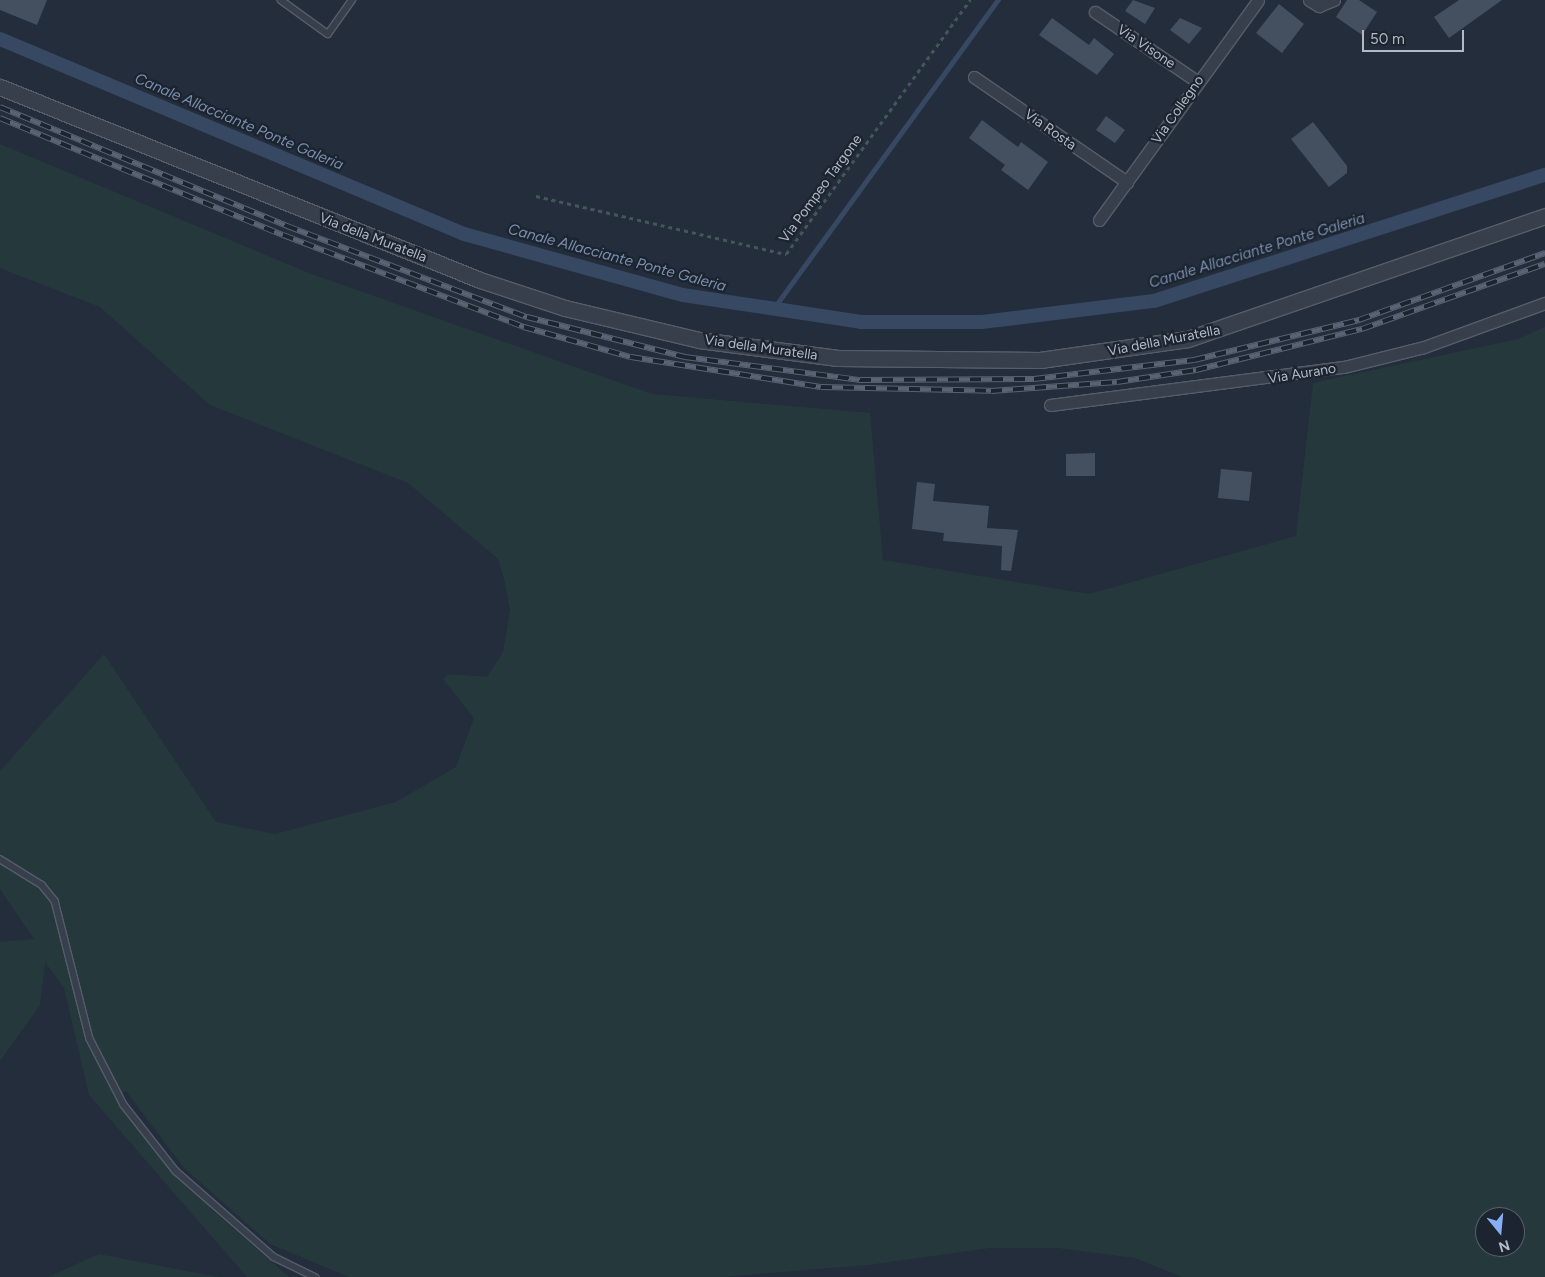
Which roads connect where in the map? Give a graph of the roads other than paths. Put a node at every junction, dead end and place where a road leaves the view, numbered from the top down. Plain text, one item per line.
1 (281, 0) edge
2 (352, 0) edge
3 (1258, 0) edge
4 (1309, 0) edge
5 (1334, 0) edge
6 (1095, 12) dead end
7 (974, 77) dead end
8 (1198, 82) junction
9 (0, 87) edge
10 (1127, 182) junction
11 (1545, 216) edge
12 (1099, 220) dead end
13 (1545, 303) edge
14 (1050, 405) dead end
15 (0, 859) edge
16 (315, 1277) edge

1 - 2 lane
3 - 8 street, Via Collegno
4 - 5 street
6 - 8 street, Via Visone
7 - 10 street, Via Rosta
8 - 10 street, Via Collegno
9 - 11 street, Via della Muratella
10 - 12 street, Via Collegno
13 - 14 street, Via Aurano
15 - 16 lane

